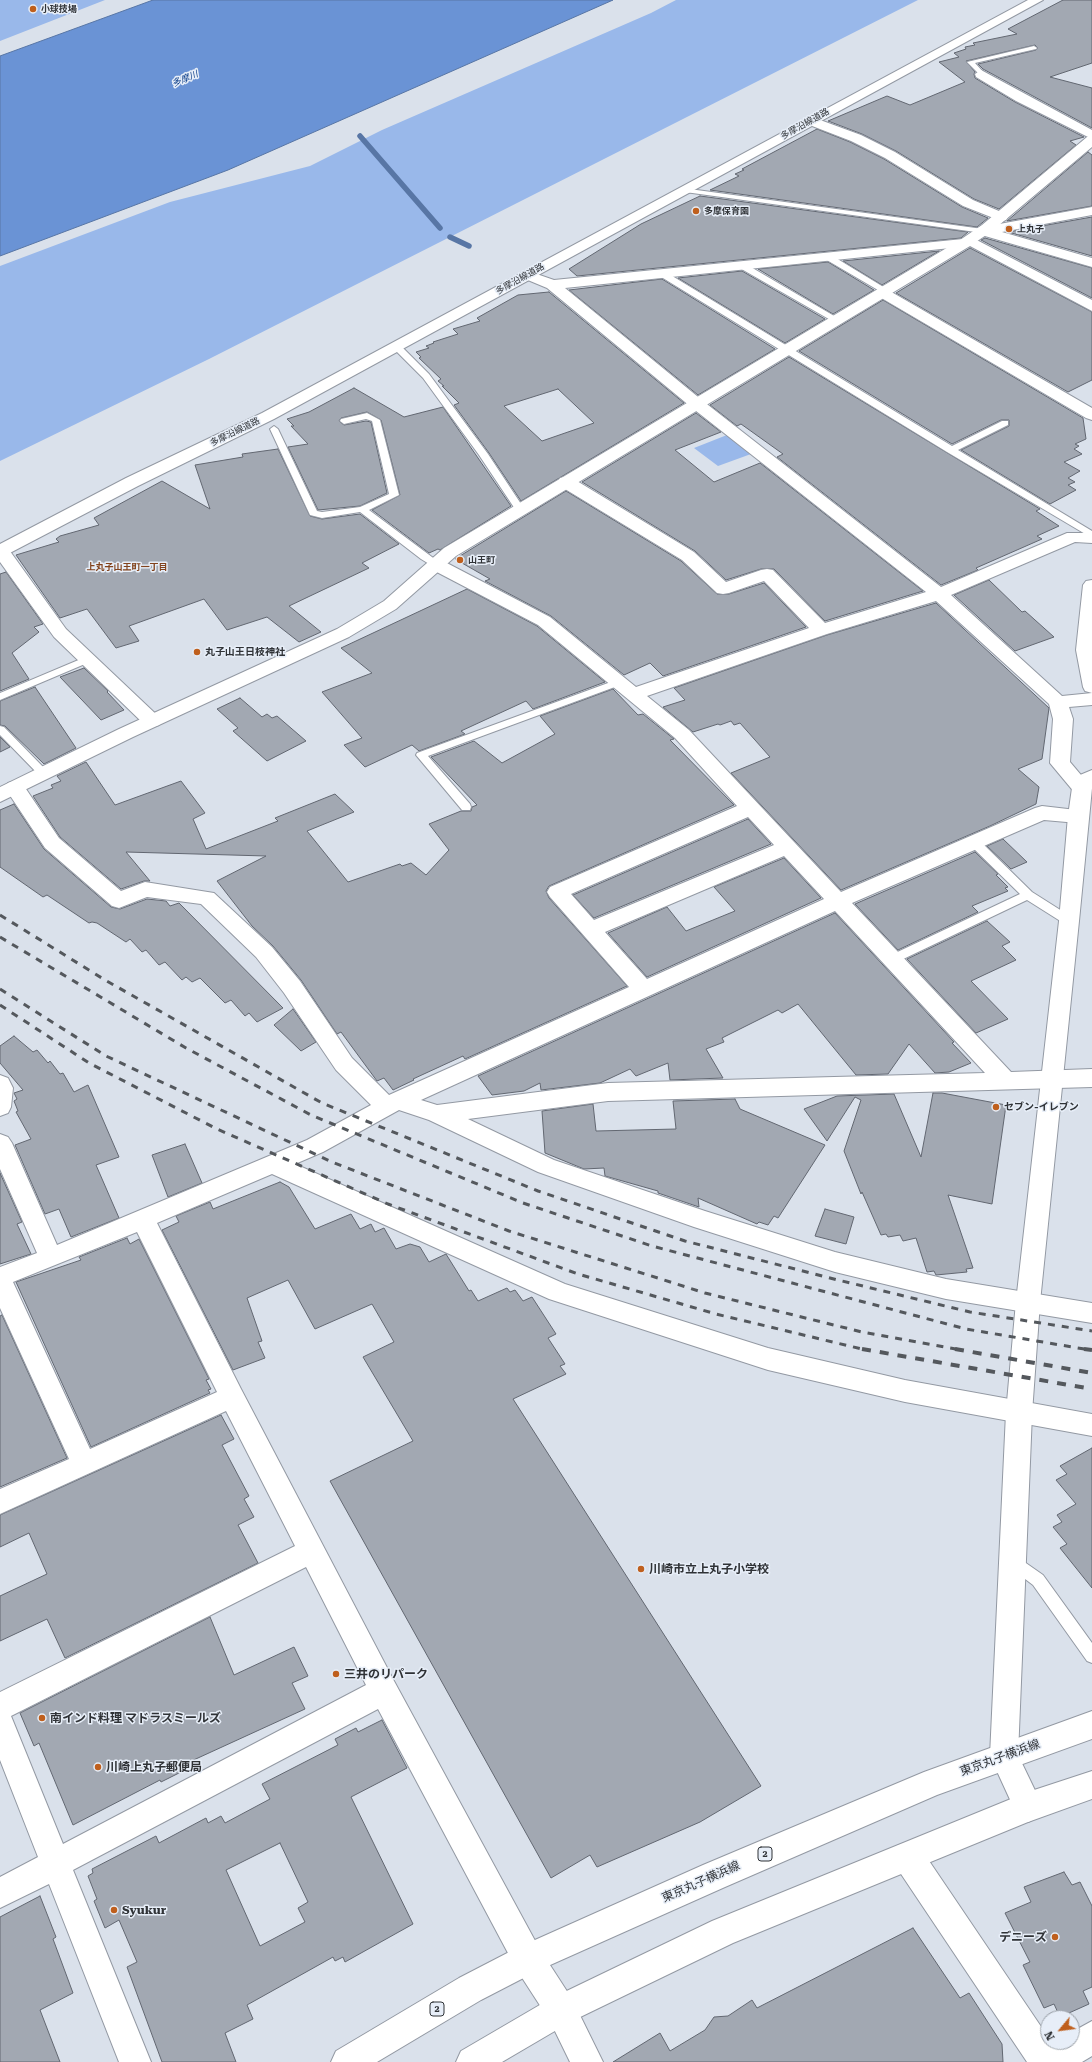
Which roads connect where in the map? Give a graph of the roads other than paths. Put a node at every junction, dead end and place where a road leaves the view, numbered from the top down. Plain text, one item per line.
1 (1037, 0) edge
2 (1034, 48) dead end
3 (981, 74) joint
4 (812, 121) junction
5 (1092, 135) edge
6 (1092, 140) edge
7 (685, 190) junction
8 (1092, 211) edge
9 (1078, 214) junction
10 (1001, 217) junction
11 (1092, 219) edge
12 (972, 238) junction
13 (828, 257) junction
14 (1092, 263) edge
15 (741, 265) junction
16 (661, 273) junction
17 (528, 275) junction
18 (552, 285) junction
19 (884, 292) junction
20 (1092, 306) edge
21 (837, 320) junction
22 (397, 347) junction
23 (788, 349) junction
24 (697, 404) junction
25 (1092, 415) edge
26 (344, 421) dead end
27 (1006, 423) dead end
28 (274, 429) dead end
29 (950, 450) junction
30 (566, 482) junction
31 (362, 508) junction
32 (520, 510) junction
33 (1092, 536) edge
34 (1, 551) edge
35 (437, 565) junction
36 (1092, 585) edge
37 (939, 594) junction
38 (821, 630) junction
39 (88, 659) junction
40 (1092, 687) edge
41 (626, 688) junction
42 (0, 698) edge
43 (1092, 699) edge
44 (1058, 702) junction
45 (152, 721) junction
46 (0, 729) edge
47 (43, 773) junction
48 (1087, 782) edge
49 (7, 792) edge
50 (466, 807) dead end
51 (752, 807) junction
52 (1078, 816) junction
53 (975, 843) junction
54 (788, 847) junction
55 (1028, 895) junction
56 (838, 901) junction
57 (1069, 921) junction
58 (592, 929) junction
59 (893, 959) junction
60 (644, 989) junction
61 (1092, 1078) edge
62 (1052, 1079) junction
63 (1005, 1080) junction
64 (0, 1084) edge
65 (392, 1104) junction
66 (0, 1107) edge
67 (437, 1114) junction
68 (0, 1143) edge
69 (271, 1164) junction
70 (143, 1219) junction
71 (51, 1258) junction
72 (0, 1277) edge
73 (0, 1281) edge
74 (1028, 1302) junction
75 (1092, 1313) edge
76 (232, 1397) junction
77 (1019, 1413) junction
78 (1092, 1425) edge
79 (84, 1464) junction
80 (0, 1502) edge
81 (311, 1551) junction
82 (1012, 1561) junction
83 (1092, 1656) edge
84 (384, 1691) junction
85 (0, 1706) edge
86 (0, 1724) edge
87 (1092, 1725) edge
88 (1004, 1756) junction
89 (1092, 1784) edge
90 (1028, 1807) junction
91 (908, 1857) junction
92 (56, 1862) junction
93 (0, 1892) edge
94 (528, 1959) junction
95 (561, 2010) junction
96 (1092, 2036) edge
97 (135, 2062) edge
98 (347, 2062) edge
99 (472, 2062) edge
100 (587, 2062) edge
101 (1046, 2062) edge
102 (1054, 2062) edge

1 - 4 street, 多摩沿線道路
2 - 3 lane
3 - 5 street
4 - 7 street, 多摩沿線道路
4 - 10 street
6 - 10 street
7 - 12 lane
7 - 17 street, 多摩沿線道路
8 - 9 street
9 - 11 street
9 - 12 street
10 - 12 street
12 - 13 street
12 - 14 street
12 - 19 street
12 - 20 street
13 - 15 street
13 - 19 lane
15 - 16 street
15 - 21 lane
16 - 18 street
16 - 23 lane
17 - 18 street
17 - 22 street, 多摩沿線道路
18 - 24 street
19 - 21 street
19 - 25 street
21 - 23 street
22 - 32 lane
22 - 34 street, 多摩沿線道路
23 - 24 street
23 - 29 lane
24 - 30 street
24 - 37 street
26 - 31 lane
27 - 29 lane
28 - 31 lane
29 - 33 lane
30 - 32 street
30 - 38 street
31 - 35 lane
32 - 35 street
33 - 37 street
34 - 39 street
35 - 41 street
35 - 45 street
36 - 40 street
37 - 38 street
37 - 44 street
38 - 41 street
39 - 42 lane
39 - 45 street
41 - 50 lane
41 - 51 street
43 - 44 street
44 - 48 street
45 - 47 street
46 - 47 lane
47 - 49 street
48 - 52 street
49 - 65 street
51 - 54 street
51 - 58 street
52 - 53 street
52 - 57 street
53 - 55 lane
53 - 56 street
54 - 56 street
54 - 58 street
55 - 57 lane
55 - 59 lane
56 - 59 street
56 - 60 street
57 - 62 street
58 - 60 street
59 - 63 street
60 - 65 street
61 - 62 street
62 - 63 street
62 - 74 street
63 - 67 street
64 - 66 street
65 - 67 street
65 - 69 street
67 - 74 street
68 - 71 street
69 - 70 street
69 - 77 street
70 - 71 street
70 - 76 street
71 - 72 street
73 - 79 street
74 - 75 street
74 - 77 street
76 - 79 street
76 - 81 street
77 - 78 street
77 - 82 street
79 - 80 street
81 - 84 street
81 - 85 street
82 - 83 lane
82 - 88 street
84 - 92 street
84 - 94 street
86 - 92 street
87 - 88 street, 東京丸子横浜線 / 2
88 - 90 street
88 - 94 street, 東京丸子横浜線 / 2
89 - 90 street
90 - 91 street
91 - 95 street
91 - 101 street
92 - 93 street
92 - 97 street
94 - 95 street
94 - 98 street, 東京丸子横浜線 / 2
95 - 99 street
95 - 100 street
96 - 102 street

